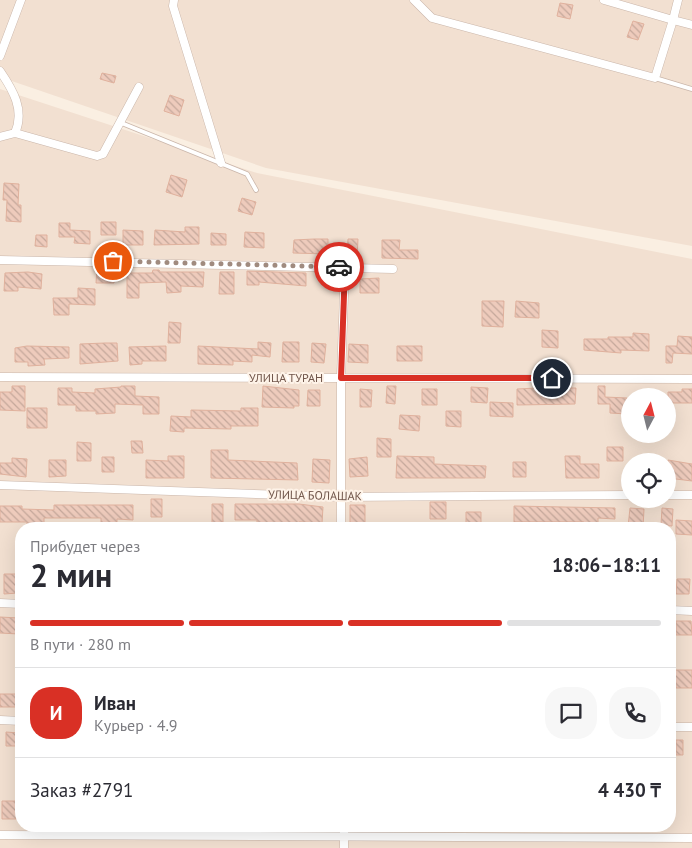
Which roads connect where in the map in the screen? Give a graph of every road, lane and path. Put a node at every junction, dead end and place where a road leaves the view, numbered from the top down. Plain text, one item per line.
1 (21, 0) edge
2 (174, 0) edge
3 (414, 0) edge
4 (604, 0) edge
5 (678, 0) edge
6 (673, 20) junction
7 (692, 25) edge
8 (0, 56) edge
9 (0, 71) edge
10 (655, 78) junction
11 (139, 87) dead end
12 (692, 89) edge
13 (120, 122) junction
14 (15, 133) junction
15 (0, 137) edge
16 (221, 163) junction
17 (256, 190) dead end
18 (0, 260) edge
19 (345, 267) junction
20 (393, 270) dead end
21 (0, 377) edge
22 (341, 378) junction
23 (692, 379) edge
24 (0, 485) edge
25 (621, 495) edge
26 (676, 495) edge
27 (692, 495) edge
28 (341, 497) junction
29 (341, 522) edge
30 (0, 603) edge
31 (15, 604) edge
32 (676, 610) edge
33 (692, 611) edge
34 (0, 720) edge
35 (15, 721) edge
36 (676, 726) edge
37 (692, 727) edge
38 (344, 832) edge
39 (0, 835) edge
40 (344, 836) junction
41 (692, 838) edge
42 (344, 848) edge

1 - 8 street
2 - 16 street
3 - 10 street
4 - 6 street
5 - 6 street
6 - 7 street
6 - 10 street
9 - 14 street
10 - 12 lane
11 - 13 street
13 - 14 street
13 - 16 lane
14 - 15 street
16 - 17 lane
18 - 19 street
19 - 20 street
19 - 22 street
21 - 22 street, УЛИЦА ТУРАН
22 - 23 street, УЛИЦА ТУРАН
22 - 28 street
24 - 28 street, УЛИЦА БОЛАШАК
25 - 28 street, УЛИЦА БОЛАШАК
26 - 27 street
28 - 29 street
30 - 31 street
32 - 33 street
34 - 35 street
36 - 37 street
38 - 40 street
39 - 40 street
40 - 41 street
40 - 42 street

